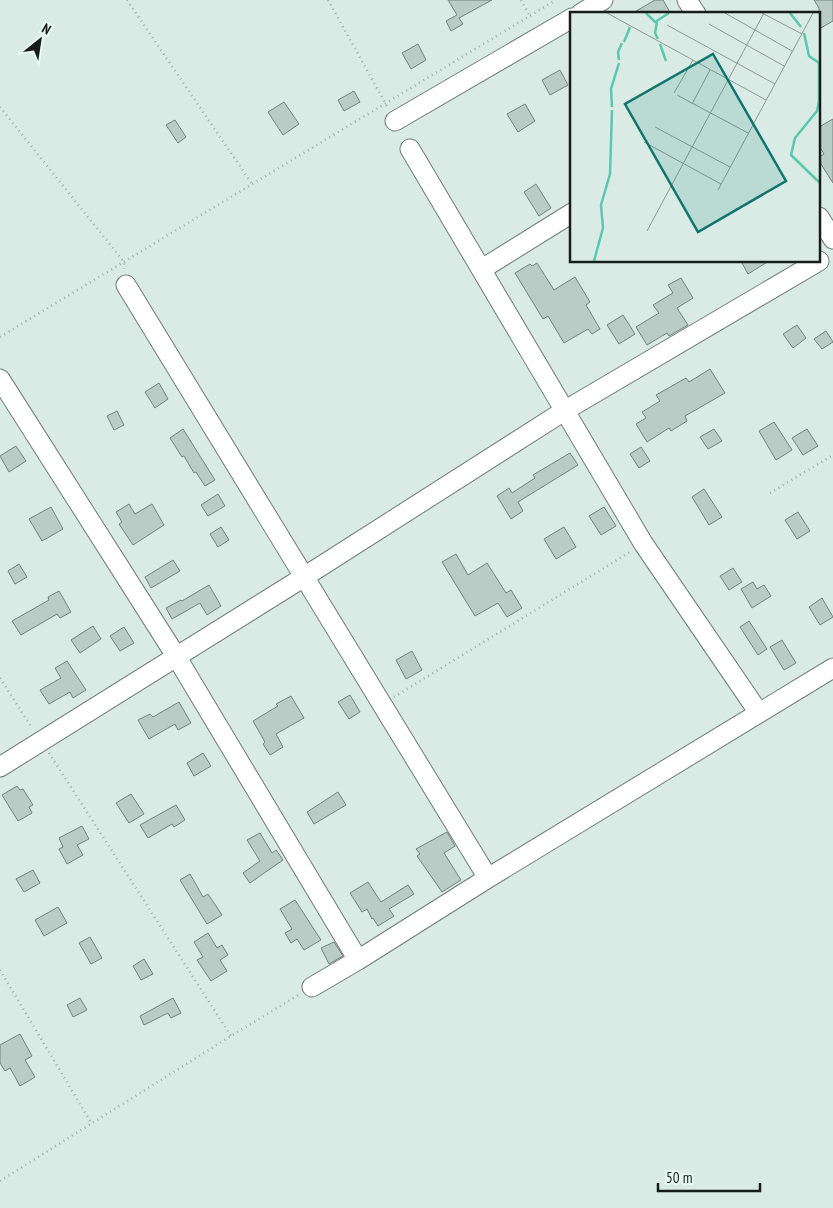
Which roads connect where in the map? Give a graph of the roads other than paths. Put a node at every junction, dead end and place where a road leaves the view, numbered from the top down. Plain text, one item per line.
1 (603, 0) edge
2 (688, 0) edge
3 (583, 12) edge
4 (695, 12) edge
5 (570, 19) edge
6 (395, 121) road end
7 (410, 149) dead end
8 (570, 214) edge
9 (820, 219) edge
10 (833, 239) edge
11 (833, 253) edge
12 (820, 260) edge
13 (817, 262) edge
14 (482, 270) junction
15 (126, 285) road end
16 (0, 379) edge
17 (564, 411) junction
18 (304, 577) junction
19 (176, 656) junction
20 (833, 668) edge
21 (759, 713) junction
22 (0, 767) edge
23 (488, 878) junction
24 (358, 960) junction
25 (312, 987) road end

1 - 3 street
2 - 4 street
5 - 6 street
7 - 14 street
8 - 14 street
9 - 10 street
11 - 12 street
13 - 17 street
14 - 17 street
15 - 18 street
16 - 19 street
17 - 18 street
17 - 21 street
18 - 19 street
18 - 23 street
19 - 22 street
19 - 24 street
20 - 21 street
21 - 23 street
23 - 24 street
24 - 25 street

